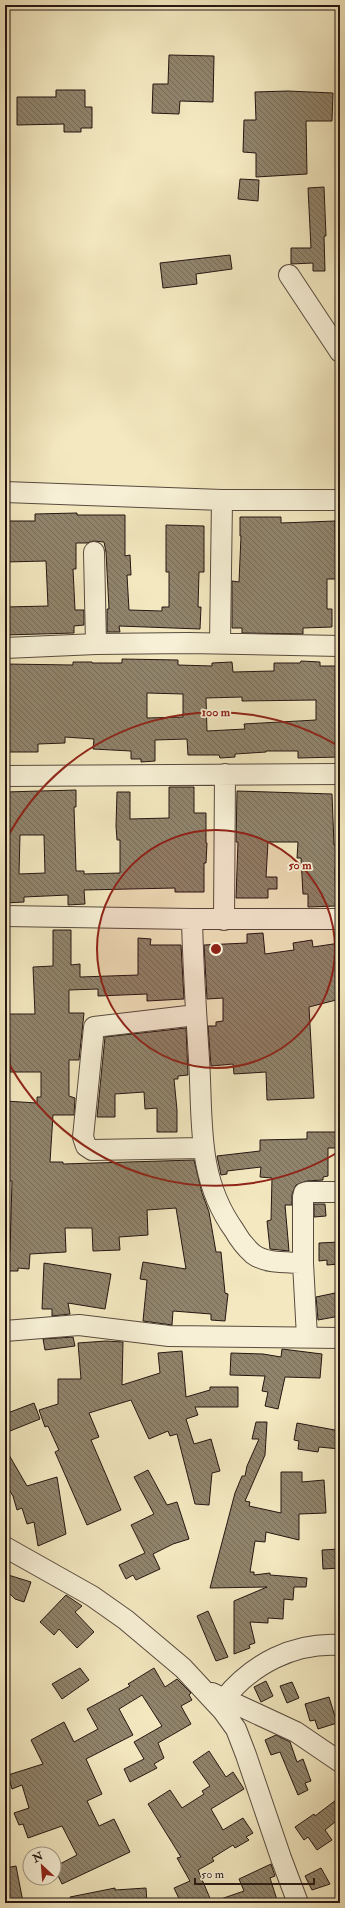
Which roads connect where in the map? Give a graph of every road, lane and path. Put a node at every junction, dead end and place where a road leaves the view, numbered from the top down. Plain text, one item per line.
1 (289, 275) dead end
2 (340, 352) edge
3 (5, 492) edge
4 (222, 500) junction
5 (340, 500) edge
6 (94, 552) dead end
7 (96, 644) junction
8 (220, 644) junction
9 (340, 646) edge
10 (5, 648) edge
11 (225, 774) junction
12 (340, 774) edge
13 (5, 776) edge
14 (5, 916) edge
15 (192, 919) junction
16 (340, 919) edge
17 (224, 920) junction
18 (196, 1015) junction
19 (203, 1148) junction
20 (340, 1192) edge
21 (302, 1264) junction
22 (5, 1331) edge
23 (307, 1337) junction
24 (340, 1338) edge
25 (5, 1547) edge
26 (340, 1645) edge
27 (206, 1691) junction
28 (224, 1699) junction
29 (340, 1762) edge
30 (298, 1903) edge

1 - 2 street
3 - 4 street
4 - 5 street
4 - 8 street
6 - 7 street
7 - 8 street
7 - 10 street
8 - 9 street
11 - 12 street
11 - 13 street
11 - 17 street
14 - 15 street
15 - 17 street
15 - 18 street
16 - 17 street
18 - 19 street
18 - 19 street
19 - 21 street
20 - 21 street
21 - 23 street
22 - 23 street
23 - 24 street
25 - 27 street
26 - 28 street
27 - 28 street
27 - 30 street
28 - 29 street

